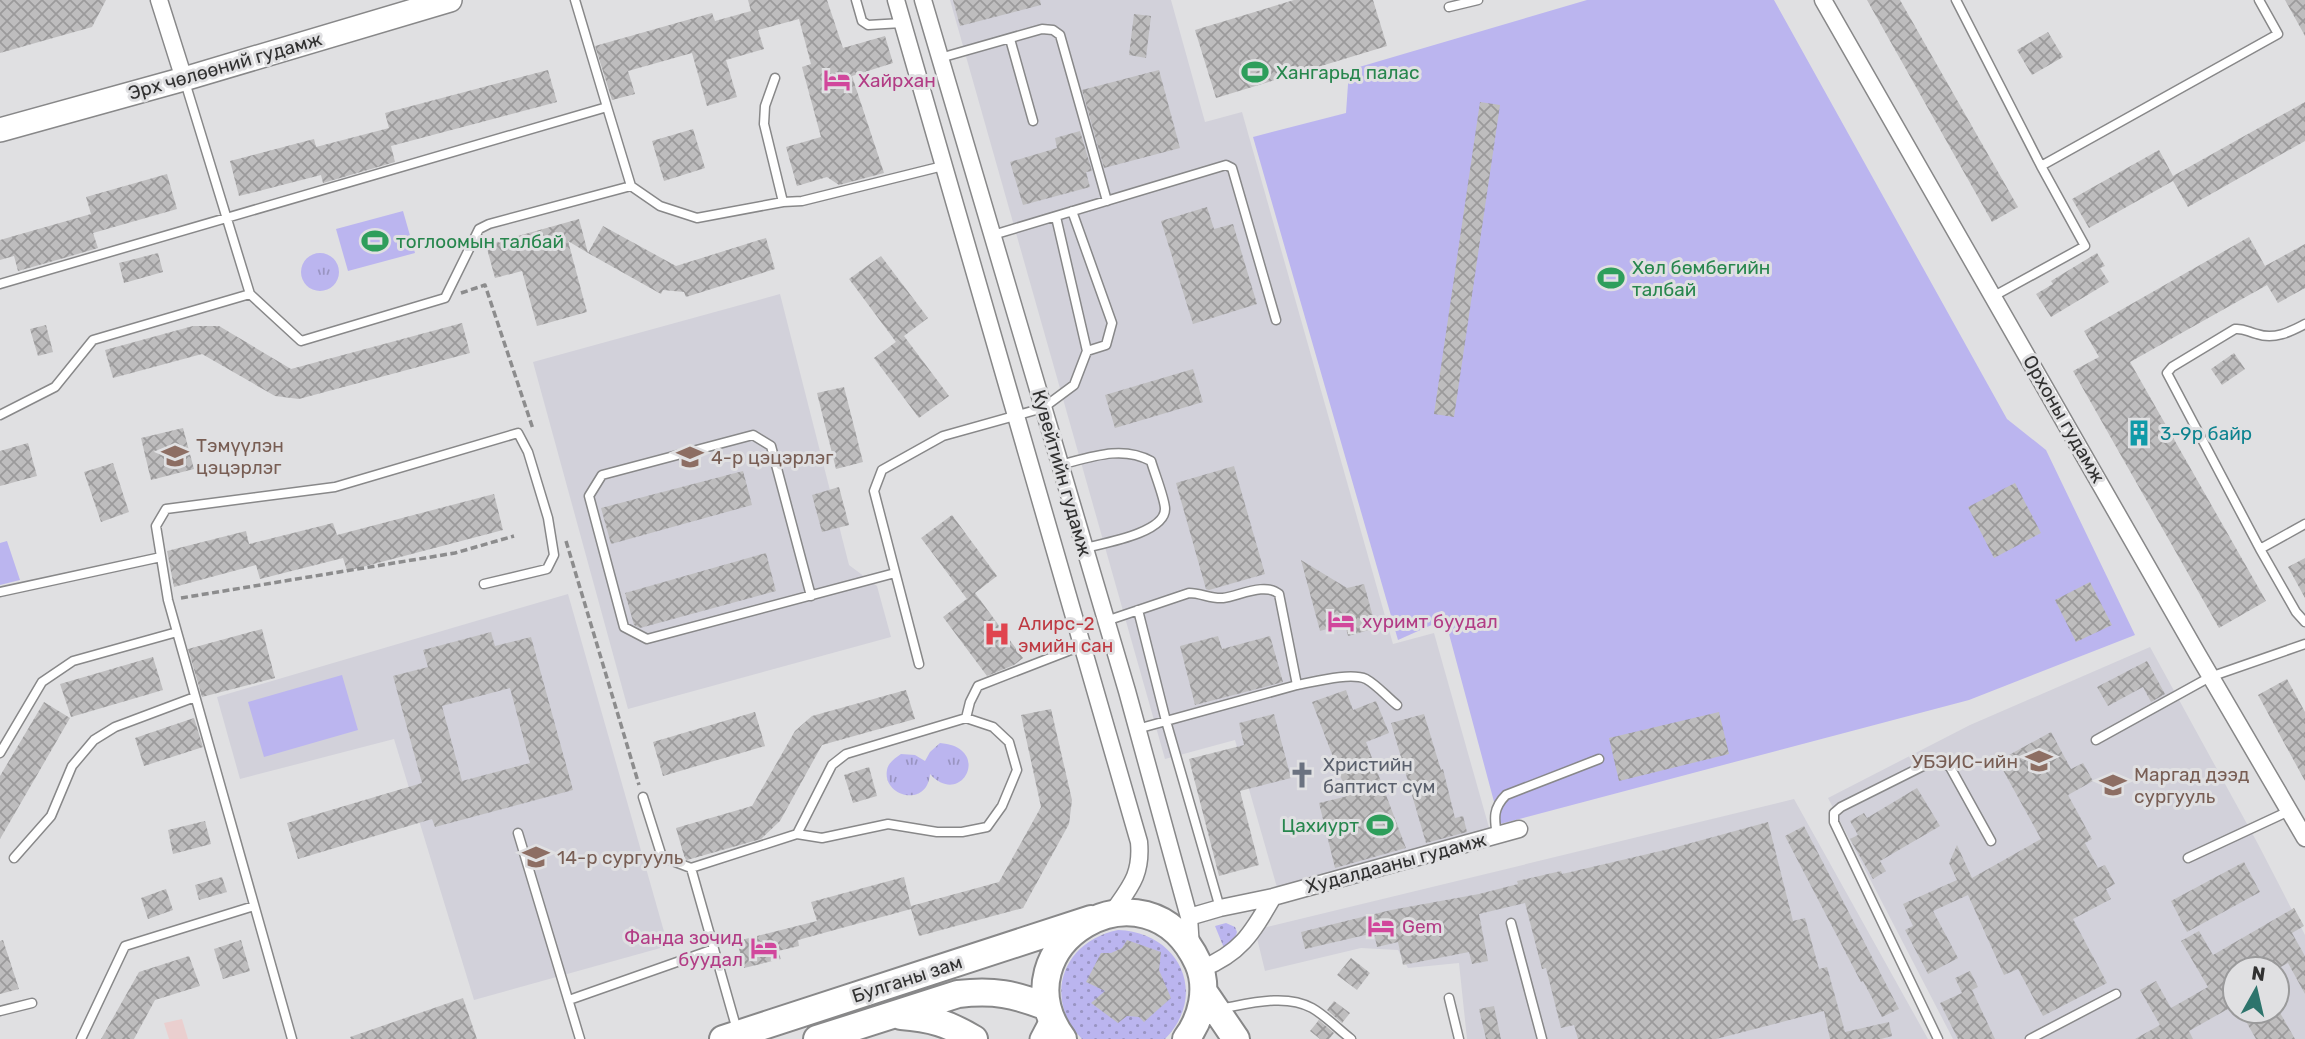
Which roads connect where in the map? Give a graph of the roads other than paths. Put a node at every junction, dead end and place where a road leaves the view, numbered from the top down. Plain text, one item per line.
1 (159, 0) edge
2 (450, 0) edge
3 (575, 0) edge
4 (856, 0) edge
5 (896, 0) edge
6 (923, 0) edge
7 (1478, 0) edge
8 (1824, 0) edge
9 (1955, 0) edge
10 (2259, 0) edge
11 (1449, 7) dead end
12 (902, 23) junction
13 (1010, 39) junction
14 (940, 58) junction
15 (775, 78) dead end
16 (184, 79) junction
17 (607, 107) junction
18 (1032, 121) dead end
19 (0, 130) edge
20 (943, 166) junction
21 (2041, 166) junction
22 (631, 186) junction
23 (1107, 201) junction
24 (783, 202) junction
25 (1073, 212) junction
26 (1056, 216) junction
27 (228, 219) junction
28 (992, 235) junction
29 (0, 284) edge
30 (250, 294) junction
31 (1994, 296) junction
32 (1276, 320) dead end
33 (2305, 324) edge
34 (1087, 351) junction
35 (1044, 408) junction
36 (0, 415) edge
37 (1015, 417) junction
38 (1060, 465) junction
39 (2305, 524) edge
40 (1085, 548) junction
41 (2260, 548) junction
42 (162, 557) junction
43 (895, 573) junction
44 (484, 584) dead end
45 (0, 592) edge
46 (811, 596) junction
47 (1138, 610) junction
48 (1106, 621) junction
49 (2305, 622) edge
50 (177, 632) junction
51 (2305, 644) edge
52 (1081, 646) junction
53 (919, 664) dead end
54 (2210, 677) junction
55 (1297, 685) junction
56 (195, 697) junction
57 (1397, 705) dead end
58 (966, 718) junction
59 (1166, 721) junction
60 (1137, 729) junction
61 (2096, 740) dead end
62 (0, 753) edge
63 (1599, 759) dead end
64 (643, 797) dead end
65 (2289, 811) junction
66 (1519, 830) dead end
67 (518, 833) dead end
68 (797, 834) junction
69 (1497, 835) junction
70 (2305, 838) edge
71 (1991, 841) dead end
72 (14, 858) dead end
73 (2188, 858) dead end
74 (691, 868) junction
75 (1273, 897) junction
76 (254, 906) junction
77 (1220, 908) junction
78 (1102, 916) junction
79 (1189, 916) junction
80 (1511, 923) dead end
81 (714, 949) junction
82 (1203, 979) junction
83 (2116, 995) dead end
84 (1450, 999) dead end
85 (569, 1000) junction
86 (32, 1003) dead end
87 (0, 1011) edge
88 (889, 1015) junction
89 (1050, 1026) edge
90 (730, 1037) edge
91 (81, 1039) edge
92 (292, 1039) edge
93 (580, 1039) edge
94 (817, 1039) edge
95 (975, 1039) edge
96 (1186, 1039) edge
97 (1236, 1039) edge
98 (1351, 1039) edge
99 (1459, 1039) edge
100 (1542, 1039) edge
101 (1938, 1039) edge
102 (2030, 1039) edge

1 - 16 street
2 - 16 main road, Эрх чөлөөний гудамж
3 - 17 lane
4 - 12 lane
5 - 12 street, Кувейтийн гудамж
6 - 14 street, Кувейтийн гудамж
7 - 11 lane
8 - 31 street, Орхоны гудамж
9 - 21 lane
10 - 21 lane
12 - 20 street, Кувейтийн гудамж
13 - 14 lane
13 - 18 lane
13 - 23 lane
14 - 28 street, Кувейтийн гудамж
15 - 24 lane
16 - 19 main road, Эрх чөлөөний гудамж
16 - 27 lane
17 - 22 lane
17 - 27 lane
20 - 24 lane
20 - 37 street, Кувейтийн гудамж
21 - 31 lane
22 - 24 lane
22 - 30 lane
23 - 25 lane
23 - 32 lane
25 - 26 lane
25 - 34 lane
26 - 28 lane
26 - 34 lane
27 - 29 lane
27 - 30 lane
28 - 35 street, Кувейтийн гудамж
30 - 36 lane
31 - 54 street, Орхоны гудамж
33 - 41 lane
34 - 35 lane
35 - 37 lane
35 - 38 street, Кувейтийн гудамж
37 - 43 lane
37 - 52 street, Кувейтийн гудамж
38 - 40 street, Кувейтийн гудамж
38 - 40 lane
39 - 41 lane
40 - 48 street, Кувейтийн гудамж
41 - 49 lane
42 - 44 lane
42 - 45 lane
42 - 50 lane
43 - 46 lane
43 - 53 lane
46 - 46 lane
47 - 48 lane
47 - 55 lane
47 - 59 lane
48 - 60 street, Кувейтийн гудамж
50 - 56 lane
50 - 62 lane
51 - 54 lane
52 - 58 lane
52 - 78 street, Кувейтийн гудамж
54 - 61 lane
54 - 65 street, Орхоны гудамж
55 - 57 lane
55 - 59 lane
56 - 72 lane
56 - 76 lane
58 - 68 lane
58 - 68 lane
59 - 60 lane
59 - 77 lane
60 - 79 street, Кувейтийн гудамж
63 - 69 lane
64 - 74 lane
65 - 70 street, Орхоны гудамж
65 - 73 lane
66 - 69 street, Худалдааны гудамж
67 - 85 lane
68 - 74 lane
69 - 75 street, Худалдааны гудамж
71 - 101 lane
74 - 81 lane
75 - 77 street, Худалдааны гудамж
75 - 82 street
76 - 91 lane
76 - 92 lane
77 - 79 street, Худалдааны гудамж
78 - 82 highway
78 - 89 highway
78 - 90 highway, Булганы зам
79 - 82 street, Кувейтийн гудамж
80 - 100 lane
81 - 85 lane
81 - 90 lane
82 - 96 highway
82 - 97 highway
82 - 98 lane
83 - 102 lane
84 - 99 lane
85 - 93 lane
86 - 87 lane
88 - 89 highway, Булганы зам
88 - 94 highway, Булганы зам
88 - 95 highway

